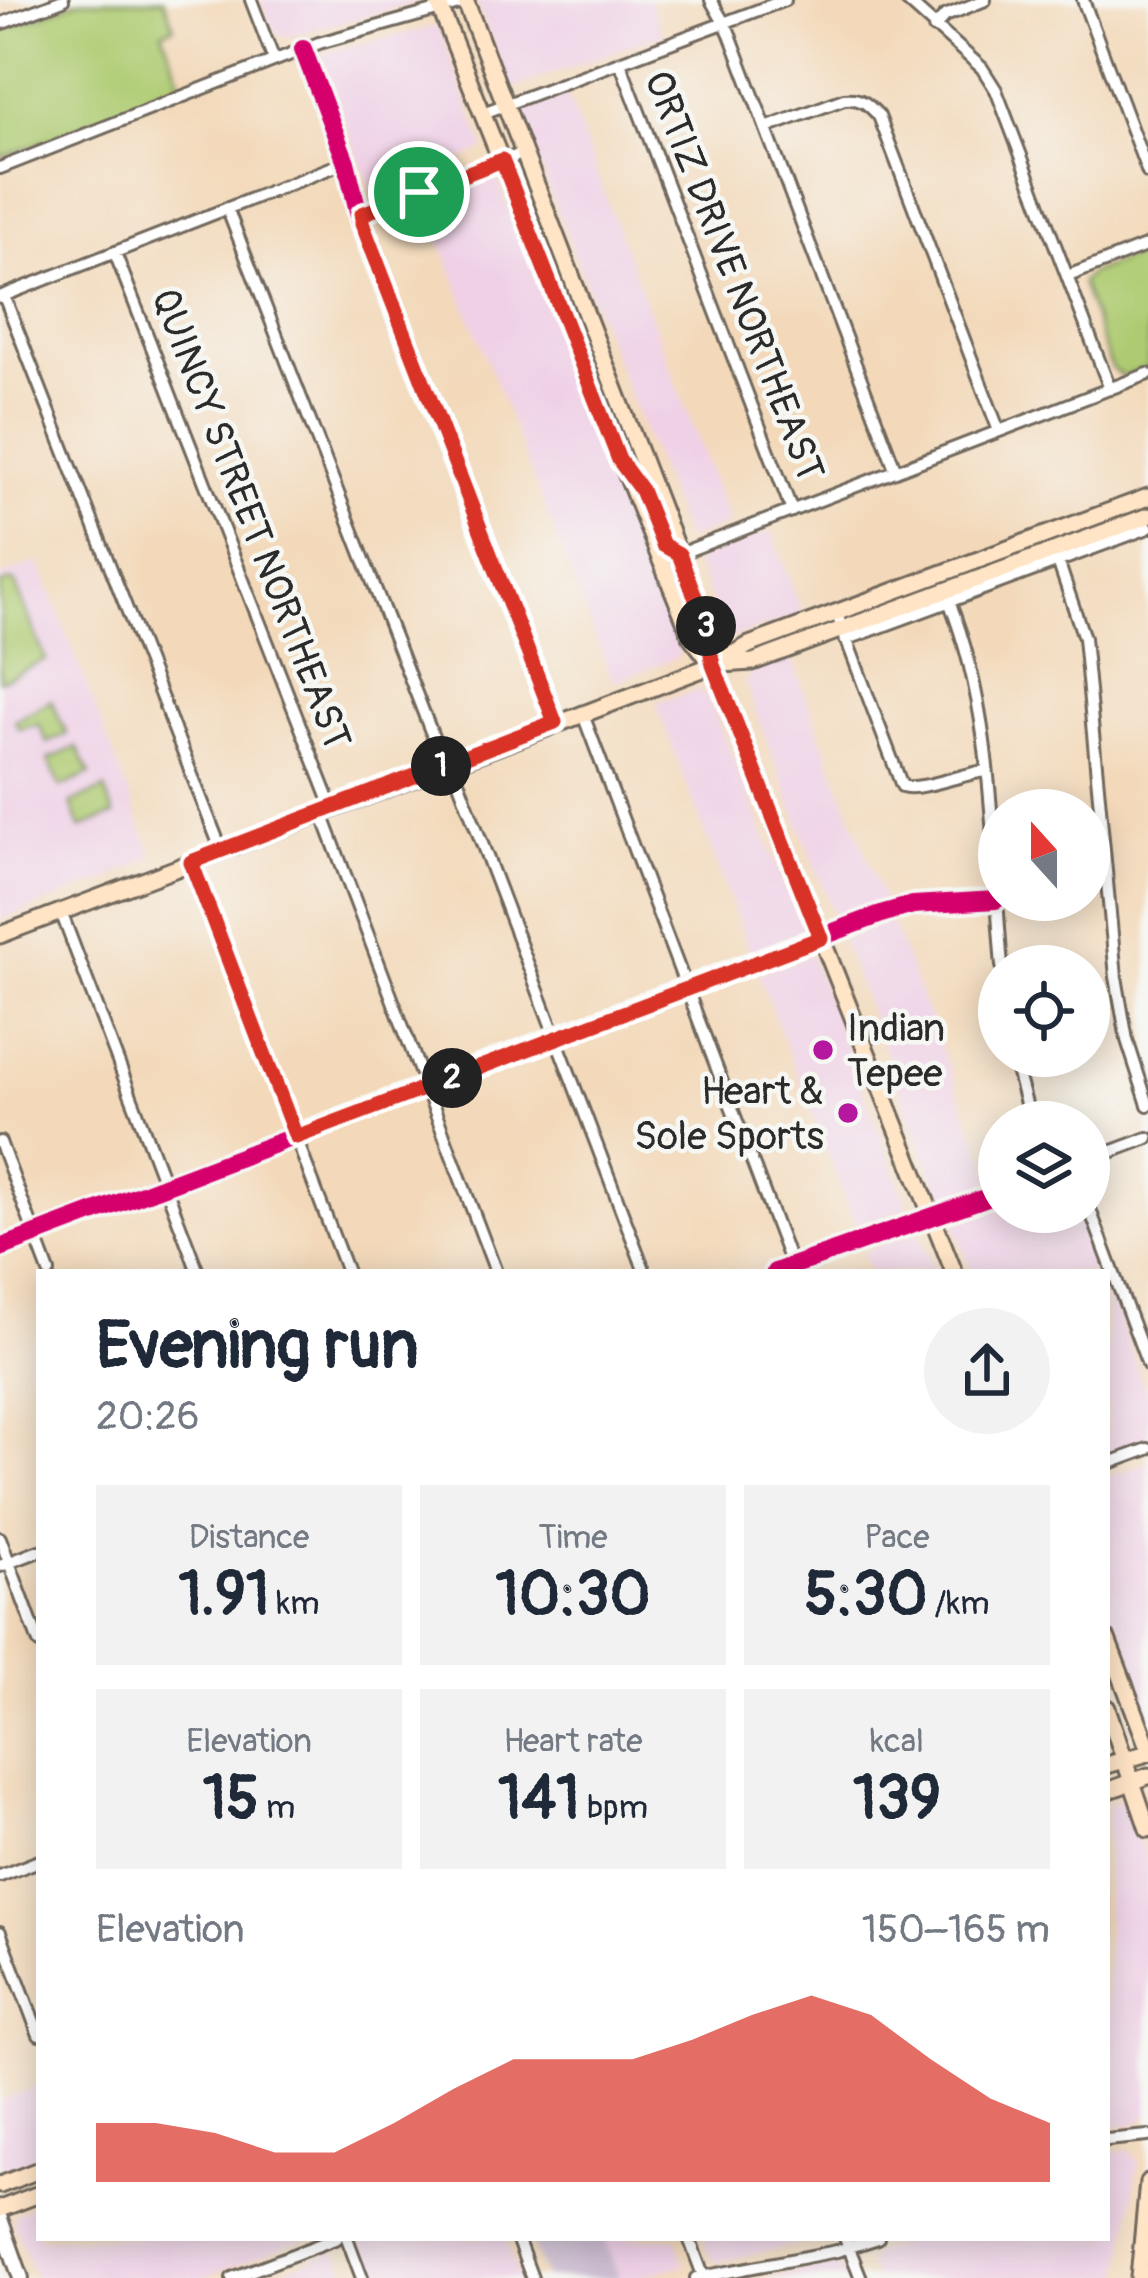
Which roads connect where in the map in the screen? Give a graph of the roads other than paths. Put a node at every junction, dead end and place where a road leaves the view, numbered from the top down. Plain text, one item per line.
1 (63, 0) edge
2 (250, 0) edge
3 (711, 0) edge
4 (784, 0) edge
5 (906, 0) edge
6 (985, 0) edge
7 (1083, 0) edge
8 (465, 1) edge
9 (439, 6) edge
10 (722, 23) junction
11 (0, 24) edge
12 (934, 28) junction
13 (303, 49) junction
14 (274, 60) junction
15 (620, 62) junction
16 (505, 105) junction
17 (483, 113) junction
18 (766, 128) junction
19 (524, 152) junction
20 (502, 160) junction
21 (346, 162) junction
22 (0, 168) edge
23 (1148, 173) edge
24 (227, 208) junction
25 (362, 214) junction
26 (1148, 245) edge
27 (115, 253) junction
28 (1067, 276) junction
29 (2, 296) edge
30 (1148, 374) edge
31 (1110, 389) junction
32 (999, 431) junction
33 (619, 460) junction
34 (896, 472) junction
35 (1148, 497) edge
36 (792, 511) junction
37 (1148, 516) edge
38 (1148, 528) edge
39 (679, 554) junction
40 (1058, 561) junction
41 (949, 602) junction
42 (836, 612) junction
43 (843, 635) junction
44 (713, 665) junction
45 (582, 712) junction
46 (555, 722) junction
47 (448, 763) junction
48 (985, 771) junction
49 (987, 789) edge
50 (326, 809) junction
51 (221, 849) junction
52 (191, 862) junction
53 (978, 901) edge
54 (61, 912) junction
55 (0, 935) edge
56 (821, 938) junction
57 (687, 988) junction
58 (557, 1037) junction
59 (426, 1088) junction
60 (1148, 1105) edge
61 (296, 1137) junction
62 (1148, 1138) edge
63 (0, 1142) edge
64 (1110, 1152) edge
65 (166, 1186) junction
66 (978, 1199) edge
67 (931, 1214) junction
68 (1098, 1233) edge
69 (34, 1235) junction
70 (0, 1248) edge
71 (48, 1269) edge
72 (197, 1269) edge
73 (346, 1269) edge
74 (495, 1269) edge
75 (645, 1269) edge
76 (793, 1269) edge
77 (952, 1269) edge
78 (1148, 1365) edge
79 (1148, 1449) edge
80 (1110, 1463) edge
81 (0, 1538) edge
82 (36, 1552) edge
83 (4, 1564) edge
84 (36, 1636) edge
85 (1110, 1647) edge
86 (1110, 1716) edge
87 (1148, 1750) edge
88 (1126, 1759) junction
89 (1110, 1764) edge
90 (1140, 1779) edge
91 (1110, 1790) edge
92 (1148, 1828) edge
93 (36, 1862) edge
94 (0, 1876) edge
95 (0, 1932) edge
96 (36, 2027) edge
97 (1148, 2136) edge
98 (1110, 2140) edge
99 (36, 2171) edge
100 (1148, 2182) edge
101 (0, 2185) edge
102 (36, 2195) edge
103 (0, 2209) edge
104 (0, 2219) edge
105 (329, 2241) edge
106 (348, 2241) edge
107 (518, 2241) edge
108 (690, 2241) edge
109 (847, 2243) edge
110 (702, 2277) edge
111 (21, 2278) edge
112 (232, 2278) edge
113 (362, 2278) edge
114 (532, 2278) edge
115 (860, 2278) edge
116 (1139, 2278) edge

1 - 11 street
2 - 14 street
3 - 10 street
4 - 10 street
5 - 12 street
6 - 12 street
7 - 23 street
8 - 9 street
8 - 16 main road
9 - 13 street
9 - 17 main road
10 - 15 street
10 - 18 street
12 - 28 street
13 - 14 street
13 - 21 street
14 - 22 street
15 - 16 street
15 - 36 street, ORTIZ DRIVE NORTHEAST
16 - 17 street
16 - 19 main road
17 - 20 main road
18 - 32 street
18 - 34 street
19 - 20 street
19 - 39 main road
20 - 25 street
20 - 33 main road
21 - 24 street
21 - 25 street
24 - 27 street
24 - 47 street
25 - 46 street
26 - 28 street
27 - 29 street
27 - 50 street, QUINCY STREET NORTHEAST
28 - 31 street
29 - 51 street
30 - 31 street
31 - 32 street
32 - 34 street
33 - 39 main road
33 - 44 main road
34 - 36 street
35 - 42 main road
36 - 39 street
37 - 43 main road
38 - 40 street
39 - 44 main road
40 - 41 street
40 - 60 street
41 - 43 street
41 - 48 street
42 - 43 street
42 - 44 main road
43 - 44 main road
43 - 48 street
44 - 45 main road
44 - 56 main road
45 - 46 main road
45 - 57 street
46 - 47 main road
47 - 50 main road
47 - 58 street
48 - 49 street
50 - 51 main road
50 - 59 street, QUINCY STREET NORTHEAST
51 - 52 main road
52 - 54 main road
52 - 61 street
53 - 56 street
54 - 55 main road
54 - 65 street
56 - 57 street
56 - 67 main road
57 - 58 street
57 - 76 street
58 - 59 street
58 - 75 street
59 - 61 street
59 - 74 street, QUINCY STREET NORTHEAST
61 - 65 street
61 - 73 street
62 - 64 street
63 - 69 street
65 - 69 street
65 - 72 street
66 - 67 street
67 - 76 street
67 - 77 main road
68 - 78 street
69 - 70 street
69 - 71 street
79 - 80 street
81 - 83 street
82 - 83 street
83 - 84 street
85 - 87 main road
86 - 88 main road
87 - 88 main road
88 - 89 main road
88 - 90 main road
90 - 91 main road
90 - 92 main road
93 - 94 street
95 - 96 street
97 - 98 street
99 - 101 main road
100 - 116 main road
102 - 103 main road
104 - 111 street
105 - 112 street
106 - 113 street
107 - 114 street
108 - 110 street
109 - 110 street
109 - 115 street

